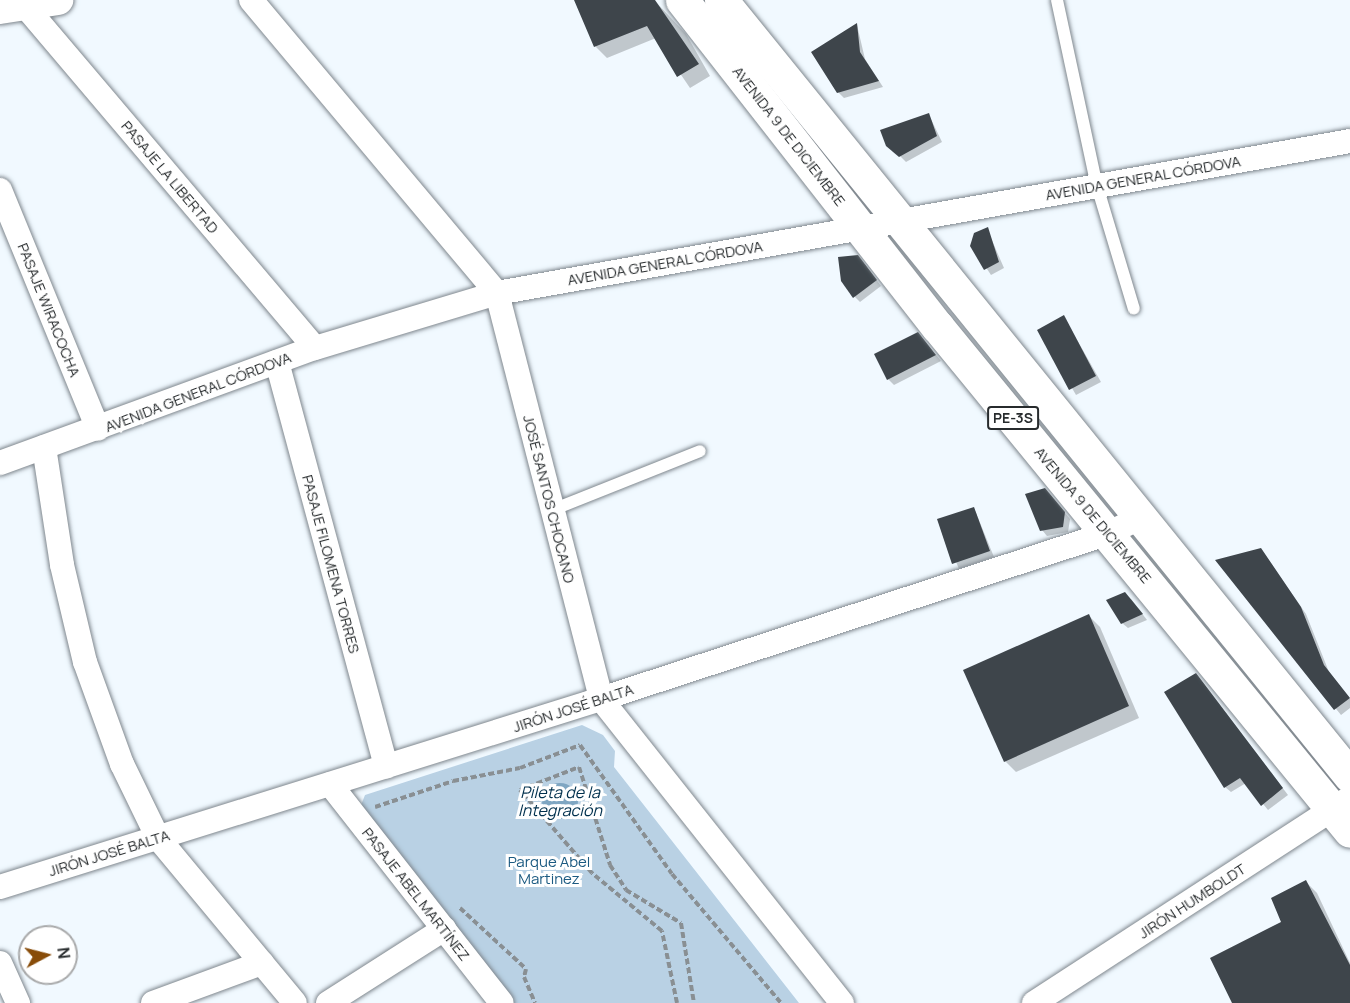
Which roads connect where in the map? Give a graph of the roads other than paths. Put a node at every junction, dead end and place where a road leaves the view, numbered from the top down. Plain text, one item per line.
1 (57, 0) edge
2 (250, 0) edge
3 (682, 0) edge
4 (721, 0) edge
5 (1058, 0) edge
6 (12, 7) edge
7 (1350, 141) edge
8 (1097, 186) junction
9 (0, 190) edge
10 (897, 222) junction
11 (860, 228) junction
12 (497, 293) junction
13 (1134, 309) dead end
14 (315, 348) junction
15 (277, 362) junction
16 (98, 429) junction
17 (45, 447) junction
18 (700, 452) dead end
19 (0, 462) edge
20 (552, 510) junction
21 (1142, 517) junction
22 (1109, 533) junction
23 (601, 699) junction
24 (386, 767) junction
25 (1350, 776) edge
26 (330, 784) junction
27 (1344, 813) edge
28 (158, 838) junction
29 (0, 887) edge
30 (444, 929) junction
31 (0, 963) edge
32 (262, 963) junction
33 (185, 998) edge
34 (18, 1003) edge
35 (153, 1003) edge
36 (295, 1003) edge
37 (328, 1003) edge
38 (502, 1003) edge
39 (842, 1003) edge
40 (1034, 1003) edge

1 - 6 street
2 - 12 street, JOSÉ SANTOS CHOCANO
3 - 11 main road, AVENIDA 9 DE DICIEMBRE / PE-3S
4 - 10 main road, AVENIDA 9 DE DICIEMBRE / PE-3S
5 - 8 lane
6 - 14 street, PASAJE LA LIBERTAD
7 - 8 street, AVENIDA GENERAL CÓRDOVA
8 - 10 street, AVENIDA GENERAL CÓRDOVA
8 - 13 lane
9 - 16 street, PASAJE WIRACOCHA
10 - 11 street, AVENIDA GENERAL CÓRDOVA
10 - 21 main road, AVENIDA 9 DE DICIEMBRE / PE-3S
11 - 12 street, AVENIDA GENERAL CÓRDOVA
11 - 22 main road, AVENIDA 9 DE DICIEMBRE / PE-3S
12 - 14 street, AVENIDA GENERAL CÓRDOVA
12 - 20 street, JOSÉ SANTOS CHOCANO
14 - 15 street, AVENIDA GENERAL CÓRDOVA
15 - 16 street, AVENIDA GENERAL CÓRDOVA
15 - 24 street, PASAJE FILOMENA TORRES
16 - 17 street, AVENIDA GENERAL CÓRDOVA
17 - 19 street, AVENIDA GENERAL CÓRDOVA
17 - 28 street
18 - 20 lane
20 - 23 street, JOSÉ SANTOS CHOCANO
21 - 22 street, JIRÓN JOSÉ BALTA
21 - 25 main road, AVENIDA 9 DE DICIEMBRE / PE-3S
22 - 23 street, JIRÓN JOSÉ BALTA
22 - 27 main road, AVENIDA 9 DE DICIEMBRE / PE-3S
23 - 24 street, JIRÓN JOSÉ BALTA
23 - 39 street, JOSÉ SANTOS CHOCANO
24 - 26 street, JIRÓN JOSÉ BALTA
26 - 28 street, JIRÓN JOSÉ BALTA
26 - 30 street, PASAJE ABEL MARTÍNEZ
27 - 40 street, JIRÓN HUMBOLDT
28 - 29 street, JIRÓN JOSÉ BALTA
28 - 32 street
30 - 37 street
30 - 38 street, PASAJE ABEL MARTÍNEZ
31 - 34 street
32 - 33 street
32 - 36 street
33 - 35 street

